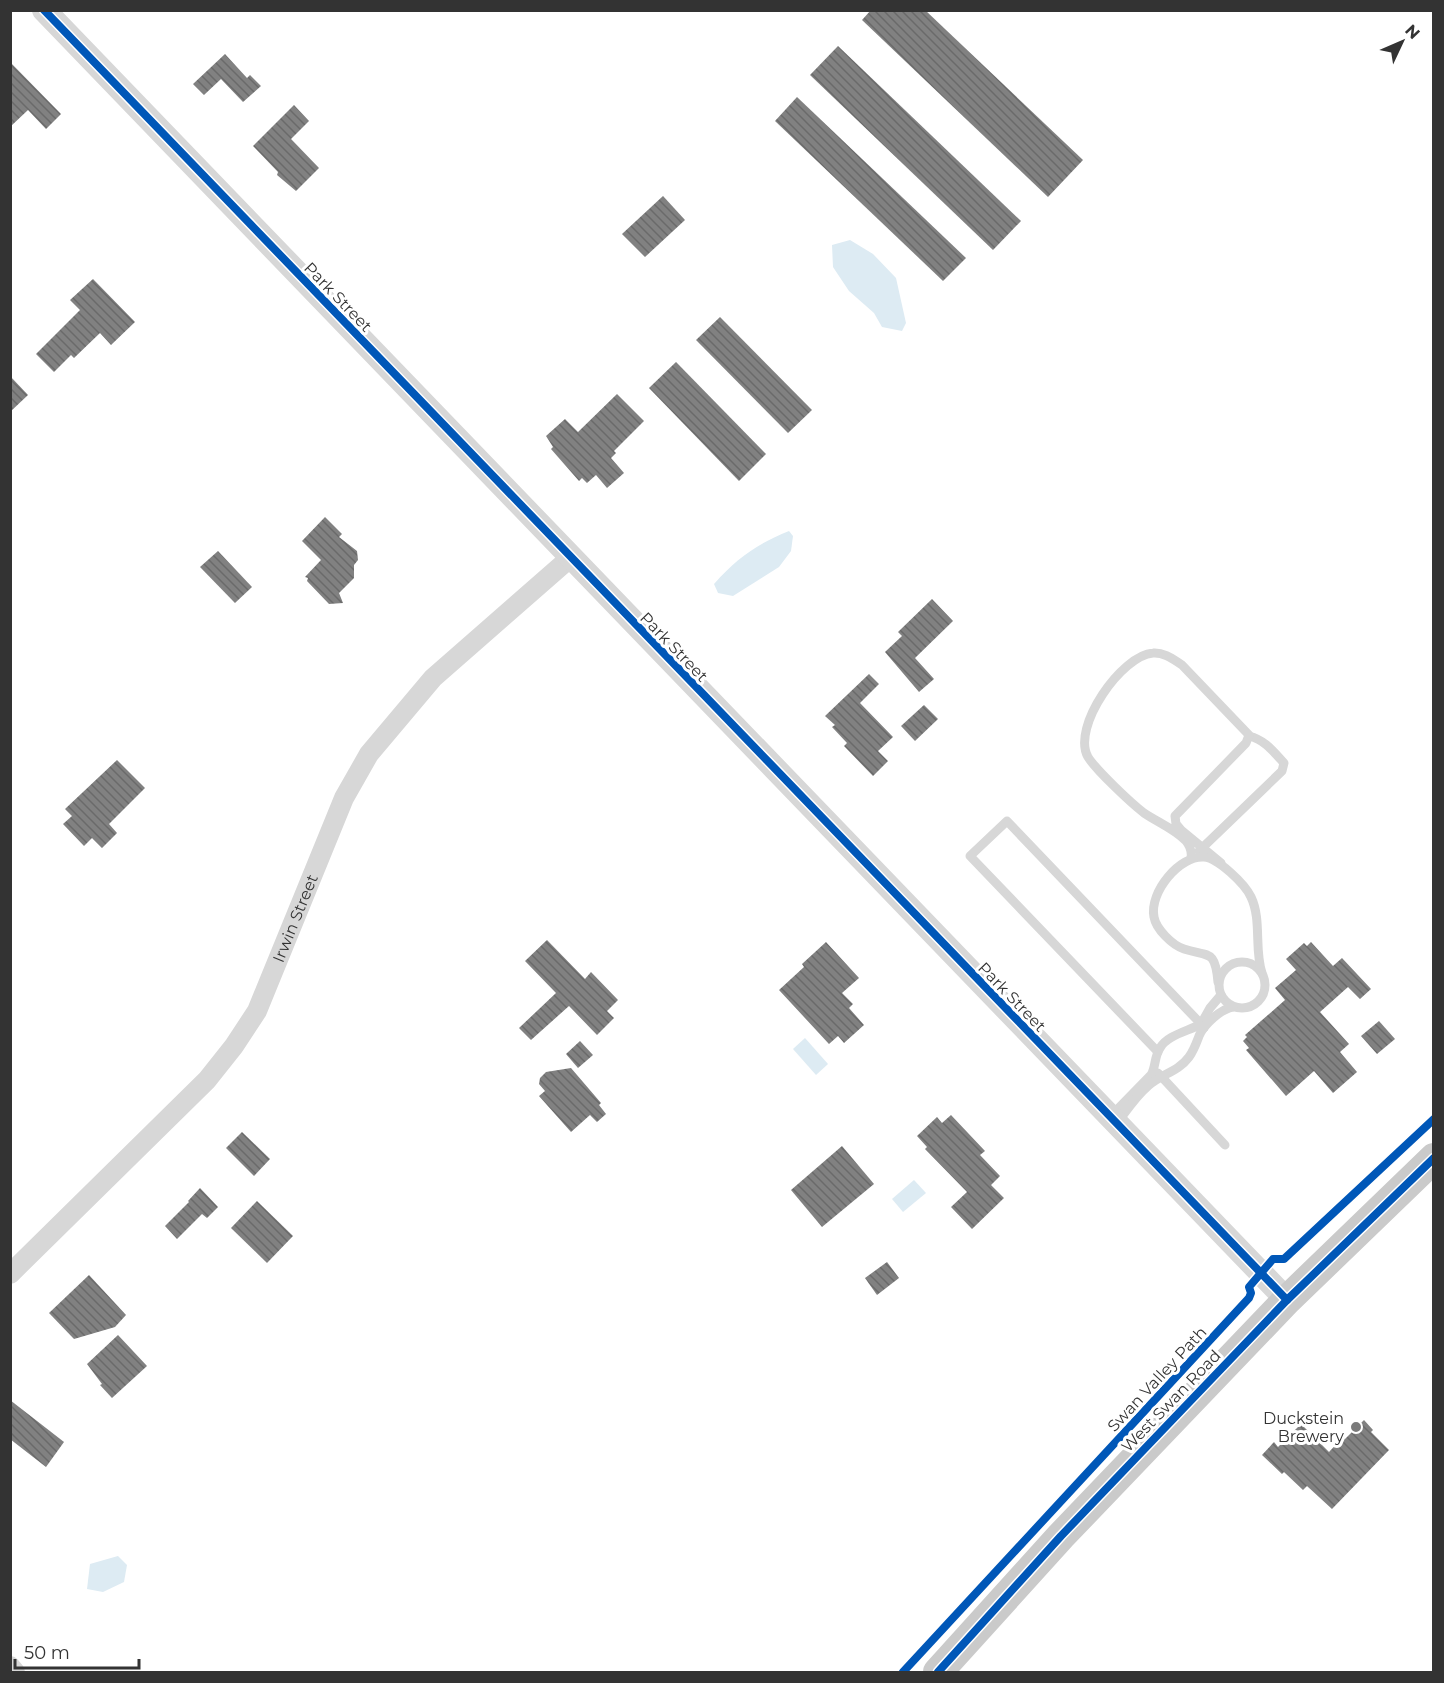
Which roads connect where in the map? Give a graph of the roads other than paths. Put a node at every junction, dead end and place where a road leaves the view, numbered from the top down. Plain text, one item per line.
1 (44, 10) edge
2 (570, 558) junction
3 (1249, 736) junction
4 (1203, 847) junction
5 (1191, 858) junction
6 (1221, 863) junction
7 (1262, 973) junction
8 (1218, 982) junction
9 (1221, 995) junction
10 (1233, 1007) junction
11 (1203, 1026) junction
12 (1158, 1052) junction
13 (1158, 1073) junction
14 (1113, 1120) junction
15 (1225, 1144) dead end
16 (1434, 1158) edge
17 (10, 1274) edge
18 (1287, 1300) junction
19 (10, 1666) edge
20 (15, 1672) edge
21 (938, 1672) edge

1 - 2 street, Park Street
2 - 14 street, Park Street
2 - 17 street, Irwin Street
3 - 4 lane
3 - 4 lane
3 - 5 lane
4 - 5 lane
4 - 6 lane
5 - 6 lane
5 - 8 lane
6 - 7 lane
7 - 8 lane
7 - 10 lane
8 - 9 lane
9 - 10 lane
9 - 11 lane
10 - 11 lane
11 - 12 lane
11 - 12 lane
11 - 13 lane
12 - 13 lane
13 - 14 lane
13 - 15 lane
14 - 18 street, Park Street
16 - 18 main road, West Swan Road
18 - 21 main road, West Swan Road
19 - 20 street

